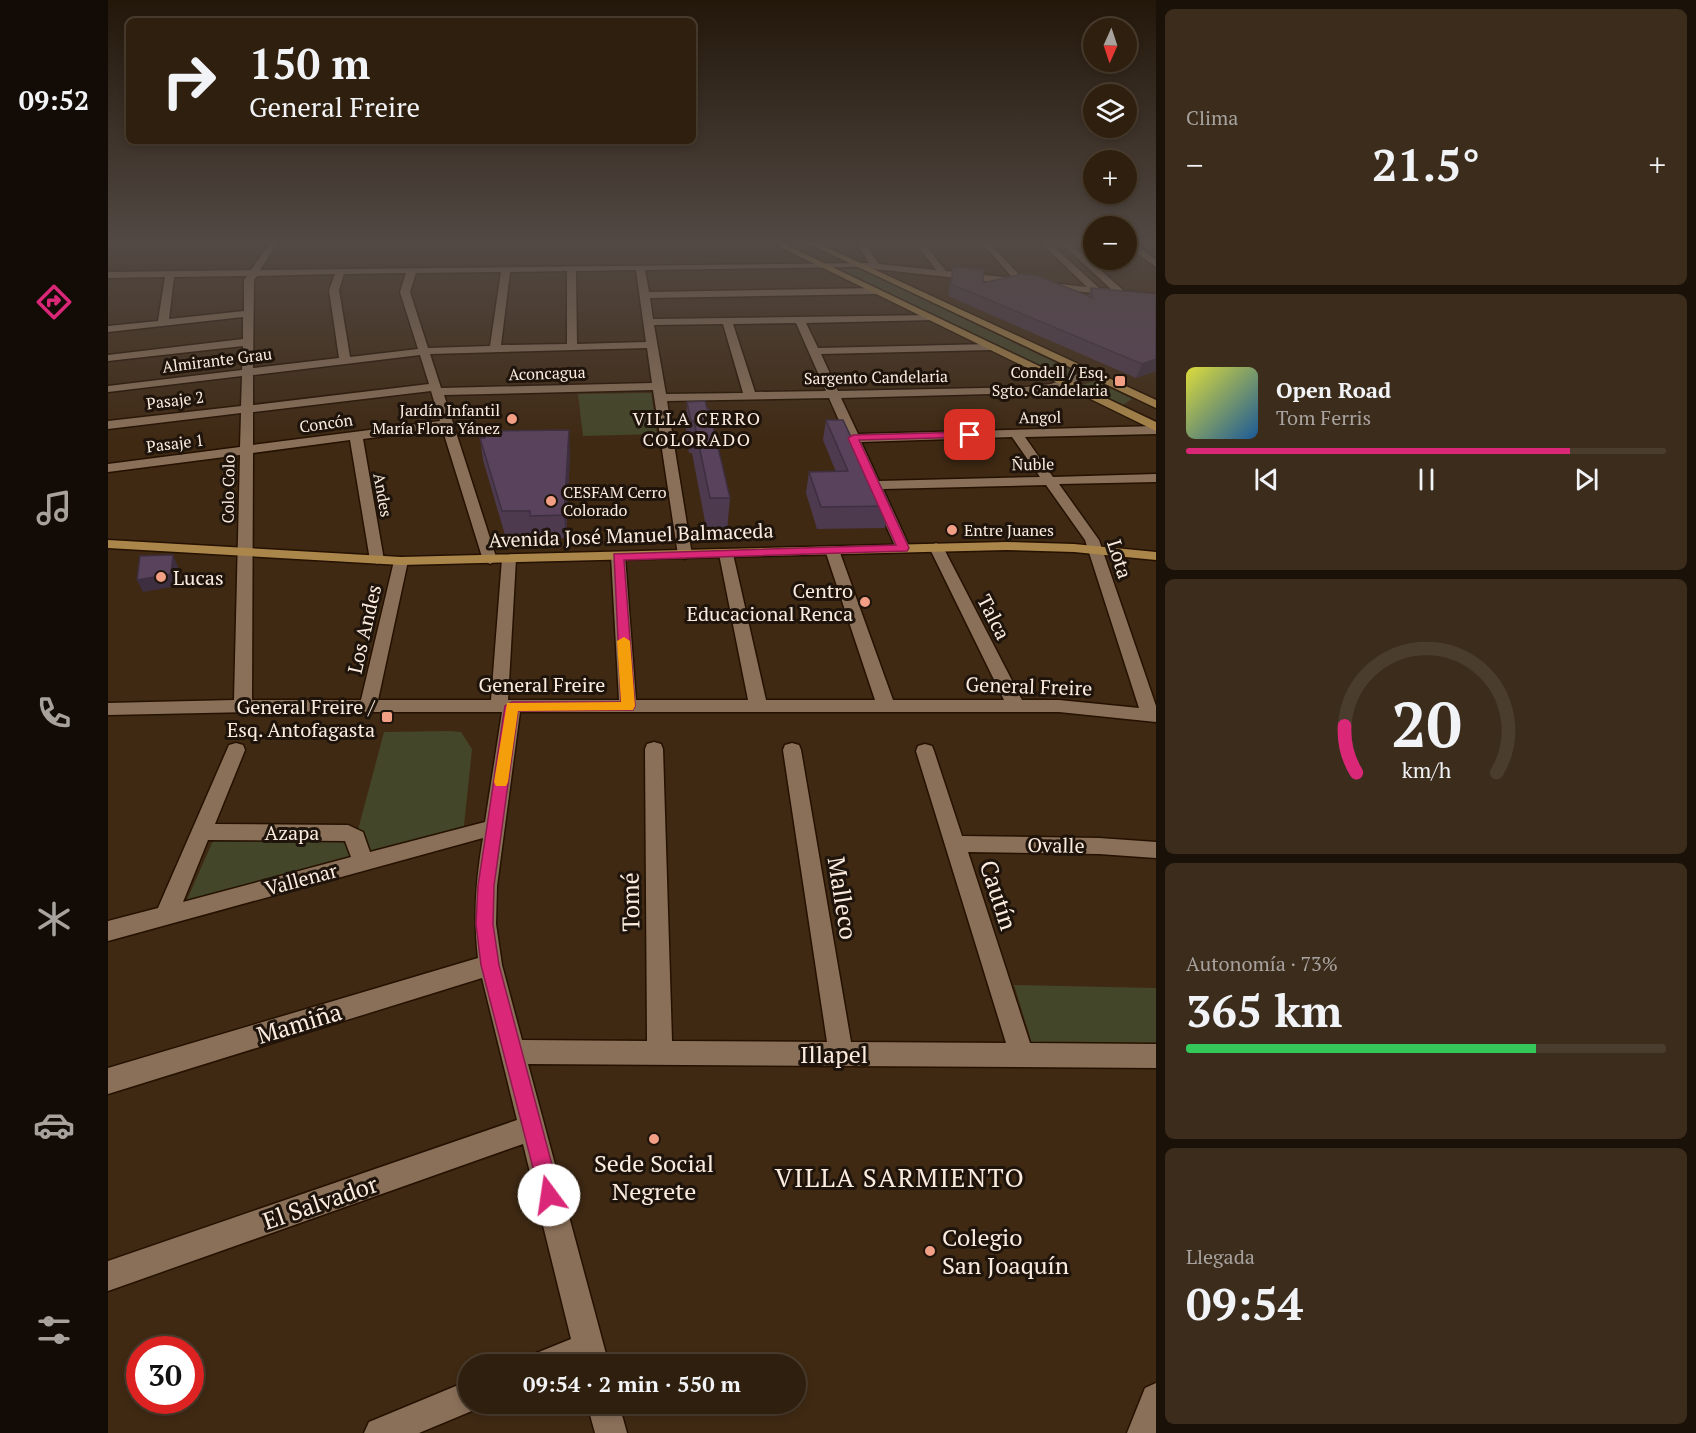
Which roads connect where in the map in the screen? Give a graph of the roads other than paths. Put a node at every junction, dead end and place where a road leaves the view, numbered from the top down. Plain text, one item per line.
1 (165, 308) edge
2 (248, 308) edge
3 (337, 308) edge
4 (410, 308) edge
5 (501, 308) edge
6 (572, 308) edge
7 (647, 308) edge
8 (910, 308) edge
9 (951, 308) edge
10 (248, 314) junction
11 (931, 318) junction
12 (800, 320) junction
13 (727, 321) junction
14 (649, 322) junction
15 (163, 323) junction
16 (108, 329) edge
17 (248, 342) junction
18 (652, 345) junction
19 (991, 346) junction
20 (572, 347) junction
21 (495, 348) junction
22 (424, 351) junction
23 (814, 351) junction
24 (108, 358) edge
25 (345, 361) junction
26 (247, 373) junction
27 (1090, 373) junction
28 (1066, 383) junction
29 (108, 389) edge
30 (436, 390) junction
31 (660, 392) junction
32 (833, 394) junction
33 (750, 396) junction
34 (1156, 404) edge
35 (246, 409) junction
36 (447, 424) junction
37 (108, 425) edge
38 (1156, 429) edge
39 (1016, 434) junction
40 (356, 436) junction
41 (853, 438) junction
42 (246, 450) junction
43 (108, 468) edge
44 (1156, 478) edge
45 (1051, 480) junction
46 (874, 485) junction
47 (108, 544) edge
48 (903, 548) junction
49 (936, 548) junction
50 (832, 550) junction
51 (1095, 550) junction
52 (243, 554) junction
53 (726, 554) junction
54 (685, 555) junction
55 (618, 556) junction
56 (1156, 556) edge
57 (509, 559) junction
58 (377, 560) junction
59 (490, 560) junction
60 (401, 561) junction
61 (1016, 705) junction
62 (243, 706) junction
63 (506, 706) junction
64 (628, 706) junction
65 (758, 706) junction
66 (886, 706) junction
67 (368, 707) junction
68 (108, 709) edge
69 (1153, 716) edge
70 (654, 749) dead end
71 (236, 750) dead end
72 (792, 750) dead end
73 (925, 751) dead end
74 (495, 827) junction
75 (201, 832) junction
76 (955, 844) junction
77 (1156, 850) edge
78 (363, 863) junction
79 (166, 915) junction
80 (108, 931) edge
81 (490, 965) junction
82 (512, 1052) junction
83 (660, 1053) junction
84 (841, 1054) junction
85 (1022, 1055) junction
86 (1156, 1056) edge
87 (108, 1081) edge
88 (532, 1128) junction
89 (108, 1276) edge
90 (590, 1354) edge
91 (458, 1401) edge
92 (606, 1414) edge
93 (380, 1433) edge
94 (611, 1433) edge

1 - 15 street
2 - 10 street, Colo Colo
3 - 25 street
4 - 22 street
5 - 21 street
6 - 20 street
7 - 14 street
8 - 11 main road
9 - 27 main road
10 - 15 street
10 - 17 street, Colo Colo
11 - 12 street
11 - 19 main road
12 - 13 street
12 - 23 street
13 - 14 street
13 - 33 street
14 - 18 street
15 - 16 street
17 - 24 street
17 - 26 street, Colo Colo
18 - 20 street, Almirante Grau
18 - 31 street
19 - 23 street
19 - 28 main road
20 - 21 street, Almirante Grau
21 - 22 street, Almirante Grau
22 - 25 street, Almirante Grau
22 - 30 street
23 - 32 street
25 - 26 street, Almirante Grau
26 - 29 street, Almirante Grau
26 - 35 street, Colo Colo
27 - 28 street, Sargento Candelaria
27 - 34 main road
28 - 32 street, Sargento Candelaria
28 - 38 main road
30 - 31 street, Aconcagua
30 - 35 street, Aconcagua
30 - 36 street
31 - 33 street, Sargento Candelaria
31 - 54 street
32 - 33 street, Sargento Candelaria
32 - 41 street
35 - 37 street, Pasaje 2
35 - 42 street, Colo Colo
36 - 40 street, Concón
36 - 59 street
38 - 39 street, Angol
39 - 41 street, Angol
39 - 45 street, Lota
40 - 42 street, Concón
40 - 58 street, Andes
41 - 46 street
42 - 43 street, Pasaje 1
42 - 52 street, Colo Colo
44 - 45 street, Ñuble
45 - 46 street, Ñuble
45 - 51 street, Lota
46 - 48 street
47 - 52 main road, Avenida José Manuel Balmaceda
48 - 49 main road, Avenida José Manuel Balmaceda
48 - 50 main road, Avenida José Manuel Balmaceda
49 - 51 main road, Avenida José Manuel Balmaceda
49 - 61 street, Talca
50 - 53 main road, Avenida José Manuel Balmaceda
50 - 66 street
51 - 56 main road, Avenida José Manuel Balmaceda
51 - 69 street, Lota
52 - 58 main road, Avenida José Manuel Balmaceda
52 - 62 street, Colo Colo
53 - 54 main road, Avenida José Manuel Balmaceda
53 - 65 street
54 - 55 main road, Avenida José Manuel Balmaceda
55 - 57 main road, Avenida José Manuel Balmaceda
55 - 64 street
57 - 59 main road, Avenida José Manuel Balmaceda
57 - 63 street
58 - 60 main road, Avenida José Manuel Balmaceda
59 - 60 main road, Avenida José Manuel Balmaceda
60 - 67 street, Los Andes
61 - 66 street, General Freire
61 - 69 street, General Freire
62 - 67 street, General Freire
62 - 68 street, General Freire
63 - 64 street, General Freire
63 - 67 street, General Freire
63 - 74 street
64 - 65 street, General Freire
65 - 66 street, General Freire
70 - 83 street, Tomé
71 - 75 street
72 - 84 street, Malleco
73 - 76 street, Cautín
74 - 78 street, Vallenar
74 - 81 street
75 - 78 street, Azapa
75 - 79 street
76 - 77 street, Ovalle
76 - 85 street, Cautín
78 - 79 street, Vallenar
79 - 80 street, Vallenar
81 - 82 street
81 - 87 street, Mamiña
82 - 83 street, Illapel
82 - 88 street
83 - 84 street, Illapel
84 - 85 street, Illapel
85 - 86 street, Illapel
88 - 89 street, El Salvador
88 - 90 street
91 - 93 street
92 - 94 street

